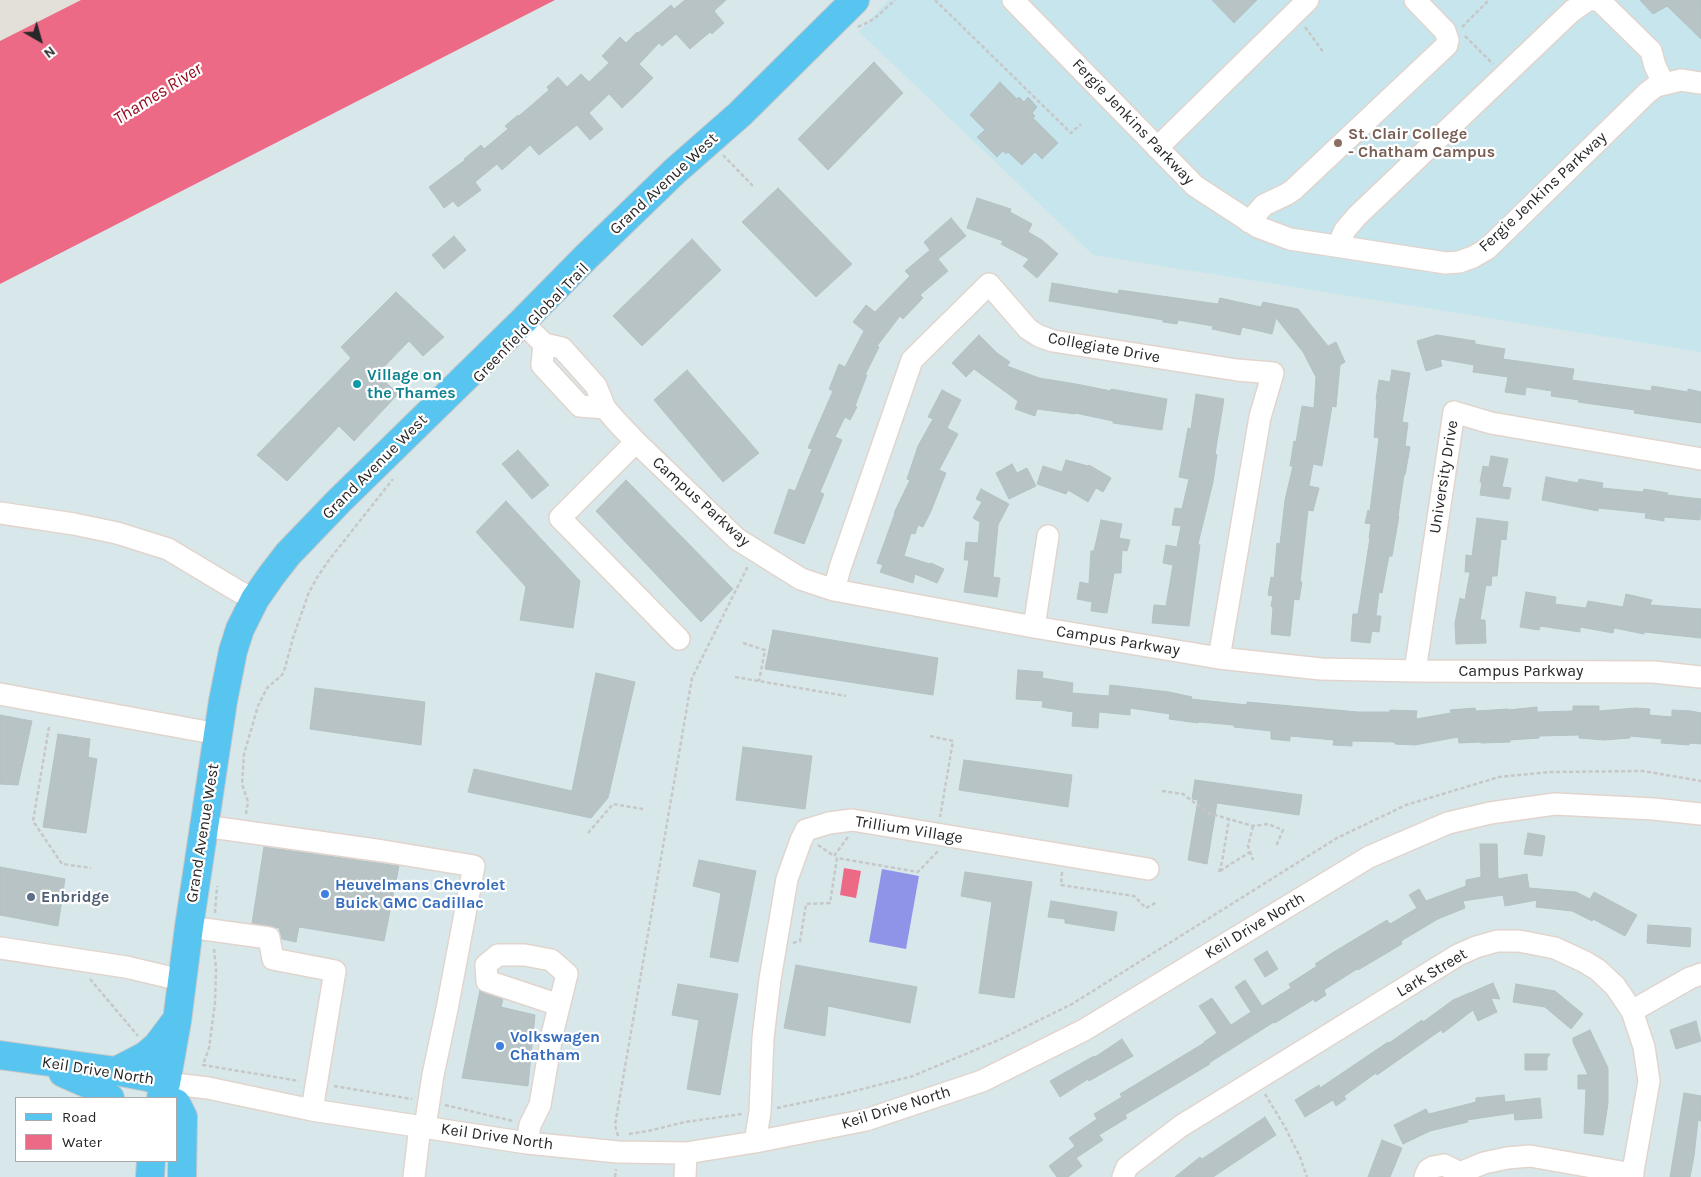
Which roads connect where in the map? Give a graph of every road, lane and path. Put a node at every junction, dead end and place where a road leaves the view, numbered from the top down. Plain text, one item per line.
1 (854, 0) edge
2 (895, 0) edge
3 (935, 0) edge
4 (1013, 0) edge
5 (1308, 0) edge
6 (1415, 0) edge
7 (1489, 0) edge
8 (1588, 0) edge
9 (1594, 0) edge
10 (1301, 22) dead end
11 (854, 28) dead end
12 (1324, 53) dead end
13 (1505, 75) junction
14 (1701, 83) edge
15 (1664, 84) junction
16 (1081, 124) dead end
17 (1157, 148) junction
18 (720, 152) dead end
19 (754, 187) dead end
20 (1249, 222) junction
21 (1338, 246) junction
22 (522, 322) junction
23 (636, 442) junction
24 (1701, 459) edge
25 (396, 476) dead end
26 (0, 513) edge
27 (1048, 536) dead end
28 (756, 552) junction
29 (834, 590) junction
30 (255, 599) junction
31 (1034, 627) junction
32 (678, 639) dead end
33 (744, 643) dead end
34 (1219, 658) junction
35 (1415, 671) junction
36 (735, 677) dead end
37 (1701, 677) edge
38 (759, 681) junction
39 (0, 694) edge
40 (846, 696) dead end
41 (49, 727) dead end
42 (218, 734) junction
43 (930, 736) dead end
44 (1701, 782) edge
45 (1162, 791) dead end
46 (643, 809) dead end
47 (1701, 814) edge
48 (1229, 819) junction
49 (940, 820) dead end
50 (204, 826) junction
51 (1253, 826) junction
52 (234, 830) junction
53 (806, 830) junction
54 (588, 833) dead end
55 (1276, 846) dead end
56 (941, 847) dead end
57 (1250, 852) junction
58 (837, 858) junction
59 (1253, 860) dead end
60 (1063, 866) dead end
61 (91, 868) dead end
62 (1148, 869) dead end
63 (218, 878) dead end
64 (1157, 902) dead end
65 (202, 929) junction
66 (790, 944) dead end
67 (0, 948) edge
68 (1701, 974) edge
69 (88, 977) dead end
70 (181, 980) junction
71 (559, 1005) dead end
72 (1632, 1011) junction
73 (177, 1020) junction
74 (141, 1039) dead end
75 (0, 1055) edge
76 (32, 1060) junction
77 (116, 1071) junction
78 (1256, 1080) junction
79 (316, 1083) junction
80 (169, 1096) edge
81 (109, 1097) edge
82 (429, 1101) junction
83 (178, 1110) edge
84 (312, 1110) junction
85 (760, 1112) junction
86 (422, 1126) junction
87 (528, 1134) junction
88 (615, 1140) junction
89 (755, 1142) junction
90 (686, 1153) junction
91 (1458, 1176) edge
92 (1632, 1176) edge
93 (182, 1177) edge
94 (414, 1177) edge
95 (615, 1177) edge
96 (685, 1177) edge
97 (1123, 1177) edge
98 (1307, 1177) edge
99 (1425, 1177) edge

1 - 22 main road, Grand Avenue West
2 - 11 path
3 - 16 path
4 - 17 street, Fergie Jenkins Parkway
5 - 17 street
6 - 20 street
7 - 13 path
8 - 13 street
9 - 15 street
10 - 12 path
13 - 21 street
14 - 15 street, Fergie Jenkins Parkway
15 - 21 street, Fergie Jenkins Parkway
17 - 20 street, Fergie Jenkins Parkway
18 - 19 path
20 - 21 street, Fergie Jenkins Parkway
22 - 23 street, Campus Parkway
22 - 30 main road, Grand Avenue West
23 - 28 street, Campus Parkway
23 - 32 street
24 - 35 street, University Drive
25 - 52 path
26 - 30 street
27 - 31 street
28 - 29 street, Campus Parkway
28 - 88 path
29 - 31 street, Campus Parkway
29 - 34 street, Collegiate Drive
30 - 42 main road, Grand Avenue West
31 - 34 street, Campus Parkway
33 - 38 path
34 - 35 street, Campus Parkway
35 - 37 street, Campus Parkway
36 - 38 path
38 - 40 path
39 - 42 street
41 - 61 path
42 - 50 main road, Grand Avenue West
43 - 49 path
44 - 85 path
45 - 48 path
46 - 54 path
47 - 89 street, Keil Drive North
48 - 51 path
48 - 57 path
50 - 52 street
50 - 65 main road, Grand Avenue West
51 - 55 path
51 - 57 path
52 - 82 street
53 - 58 path
53 - 62 street, Trillium Village
53 - 85 street
56 - 58 path
57 - 59 path
58 - 66 path
60 - 64 path
63 - 65 path
65 - 70 main road, Grand Avenue West
65 - 79 path
65 - 79 street
67 - 70 street
68 - 72 street
69 - 74 path
70 - 73 main road, Grand Avenue West
71 - 87 street
72 - 78 street, Lark Street
72 - 92 street, Lark Street
73 - 77 main road
73 - 80 main road, Grand Avenue West
75 - 76 main road, Keil Drive North
76 - 77 main road, Keil Drive North
76 - 81 main road
77 - 80 main road, Keil Drive North
78 - 97 street, Lark Street
78 - 98 path
79 - 82 path
79 - 84 street
80 - 84 street, Keil Drive North
82 - 86 street
82 - 87 path
83 - 93 main road
84 - 86 street, Keil Drive North
85 - 88 path
85 - 89 street
86 - 87 street, Keil Drive North
86 - 94 street
87 - 88 street, Keil Drive North
88 - 90 street, Keil Drive North
88 - 95 path
89 - 90 street, Keil Drive North
90 - 96 street
91 - 92 street
91 - 99 street

